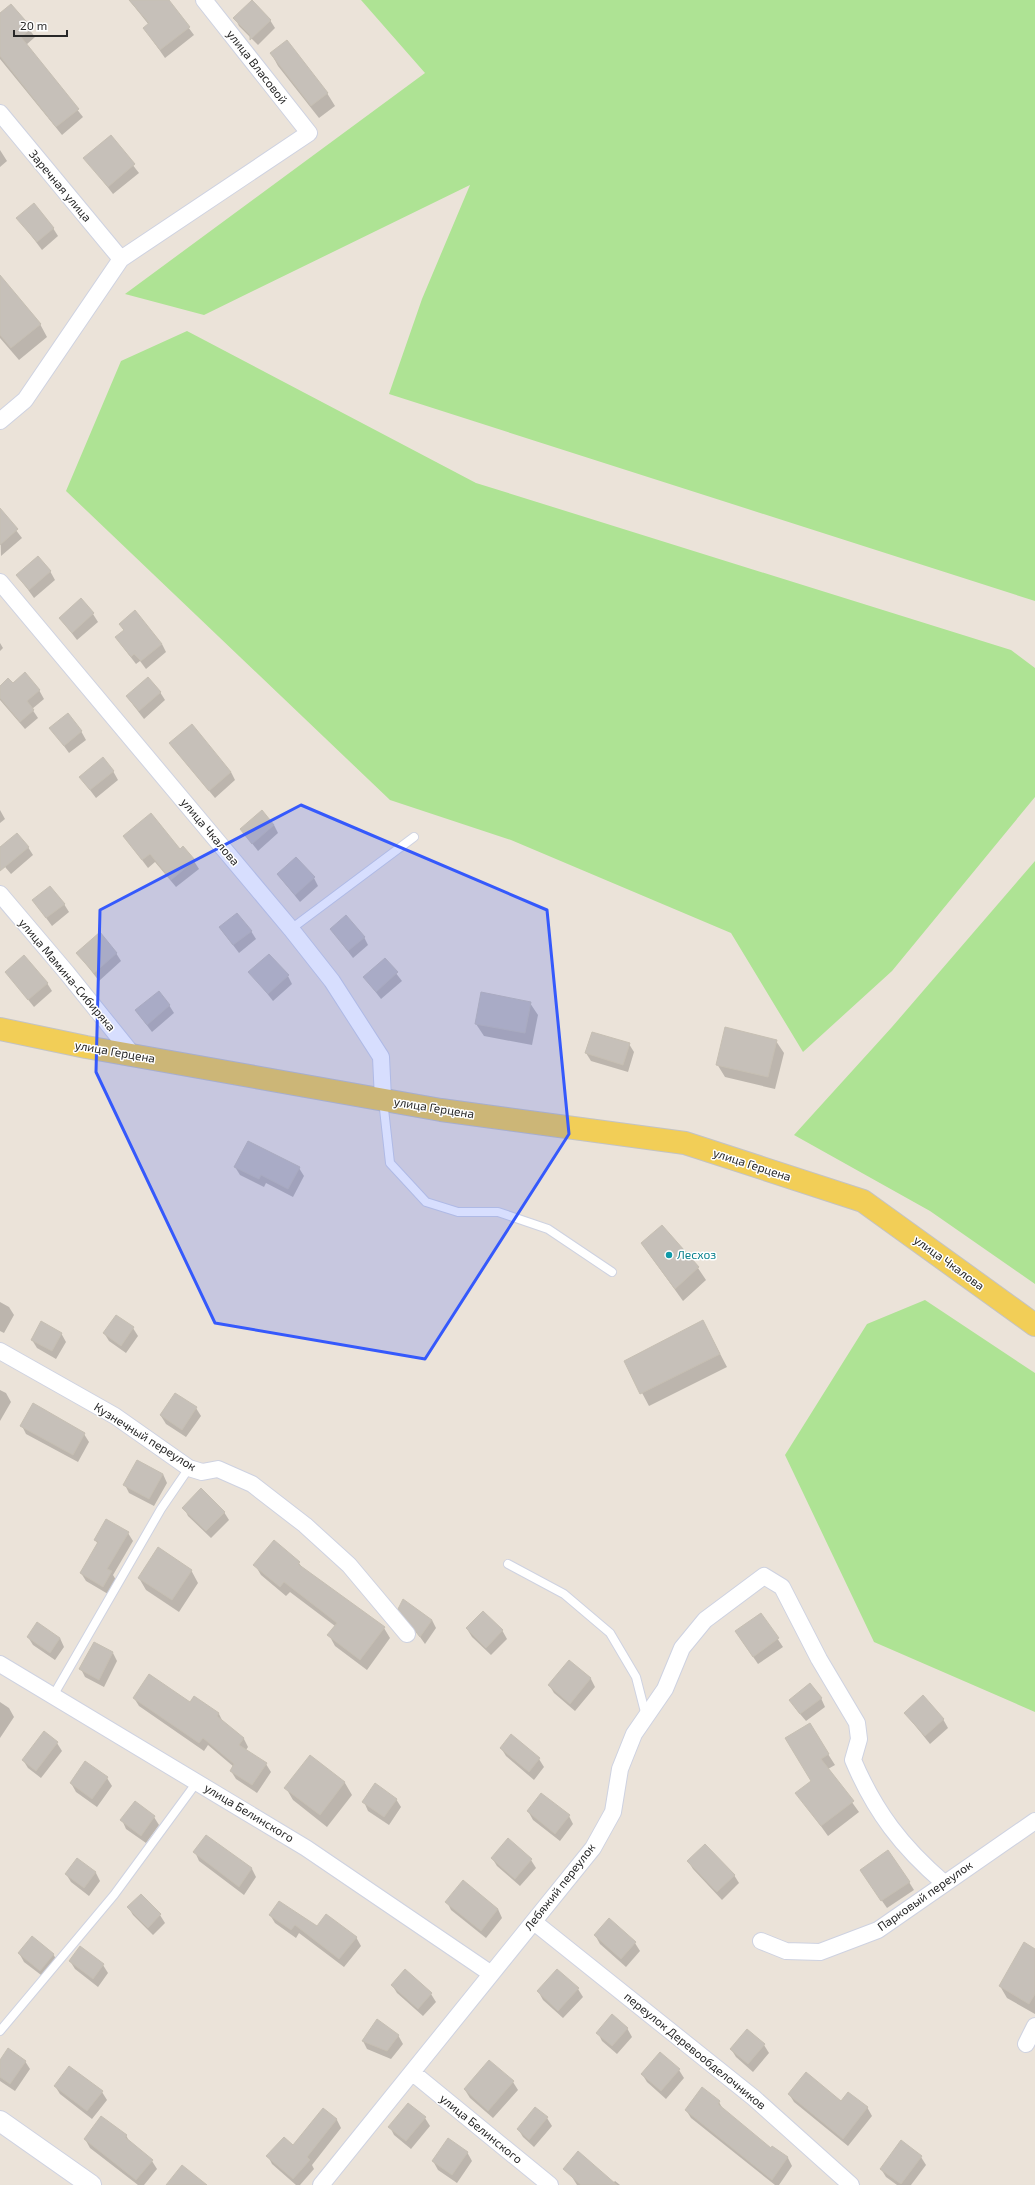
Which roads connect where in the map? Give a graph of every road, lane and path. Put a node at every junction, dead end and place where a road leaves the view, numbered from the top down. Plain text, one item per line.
1 (204, 0) edge
2 (0, 112) edge
3 (121, 259) junction
4 (0, 421) edge
5 (0, 582) edge
6 (414, 837) dead end
7 (0, 894) edge
8 (291, 929) junction
9 (0, 1029) edge
10 (133, 1055) junction
11 (383, 1100) junction
12 (863, 1201) joint
13 (612, 1272) dead end
14 (1035, 1325) edge
15 (0, 1351) edge
16 (189, 1468) junction
17 (508, 1564) dead end
18 (407, 1634) dead end
19 (0, 1664) edge
20 (53, 1696) junction
21 (646, 1717) junction
22 (197, 1782) junction
23 (1035, 1821) edge
24 (944, 1883) junction
25 (534, 1922) junction
26 (761, 1941) dead end
27 (490, 1974) junction
28 (1035, 2026) edge
29 (0, 2031) edge
30 (1026, 2044) dead end
31 (413, 2074) junction
32 (0, 2121) edge
33 (91, 2185) edge
34 (321, 2185) edge
35 (550, 2185) edge
36 (851, 2185) edge

1 - 3 street, улица Власовой
2 - 3 street, Заречная улица
3 - 4 street
5 - 8 street, улица Чкалова
6 - 8 lane
7 - 10 street, улица Мамина-Сибиряка
8 - 11 street, улица Чкалова
9 - 10 main road, улица Герцена
10 - 11 main road, улица Герцена
11 - 12 main road, улица Герцена
11 - 13 lane
12 - 14 main road, улица Чкалова
15 - 16 street, Кузнечный переулок
16 - 18 street, Кузнечный переулок
16 - 20 lane
17 - 21 lane
19 - 20 street, улица Белинского
20 - 22 street, улица Белинского
21 - 24 street, Лебяжий переулок
21 - 25 street, Лебяжий переулок
22 - 27 street, улица Белинского
22 - 29 lane
23 - 24 street, Парковый переулок
24 - 26 street, Парковый переулок
25 - 27 street, Лебяжий переулок
25 - 36 street, переулок Деревообделочников
27 - 31 street, Лебяжий переулок
28 - 30 street
31 - 34 street, Лебяжий переулок
31 - 35 street, улица Белинского
32 - 33 street

